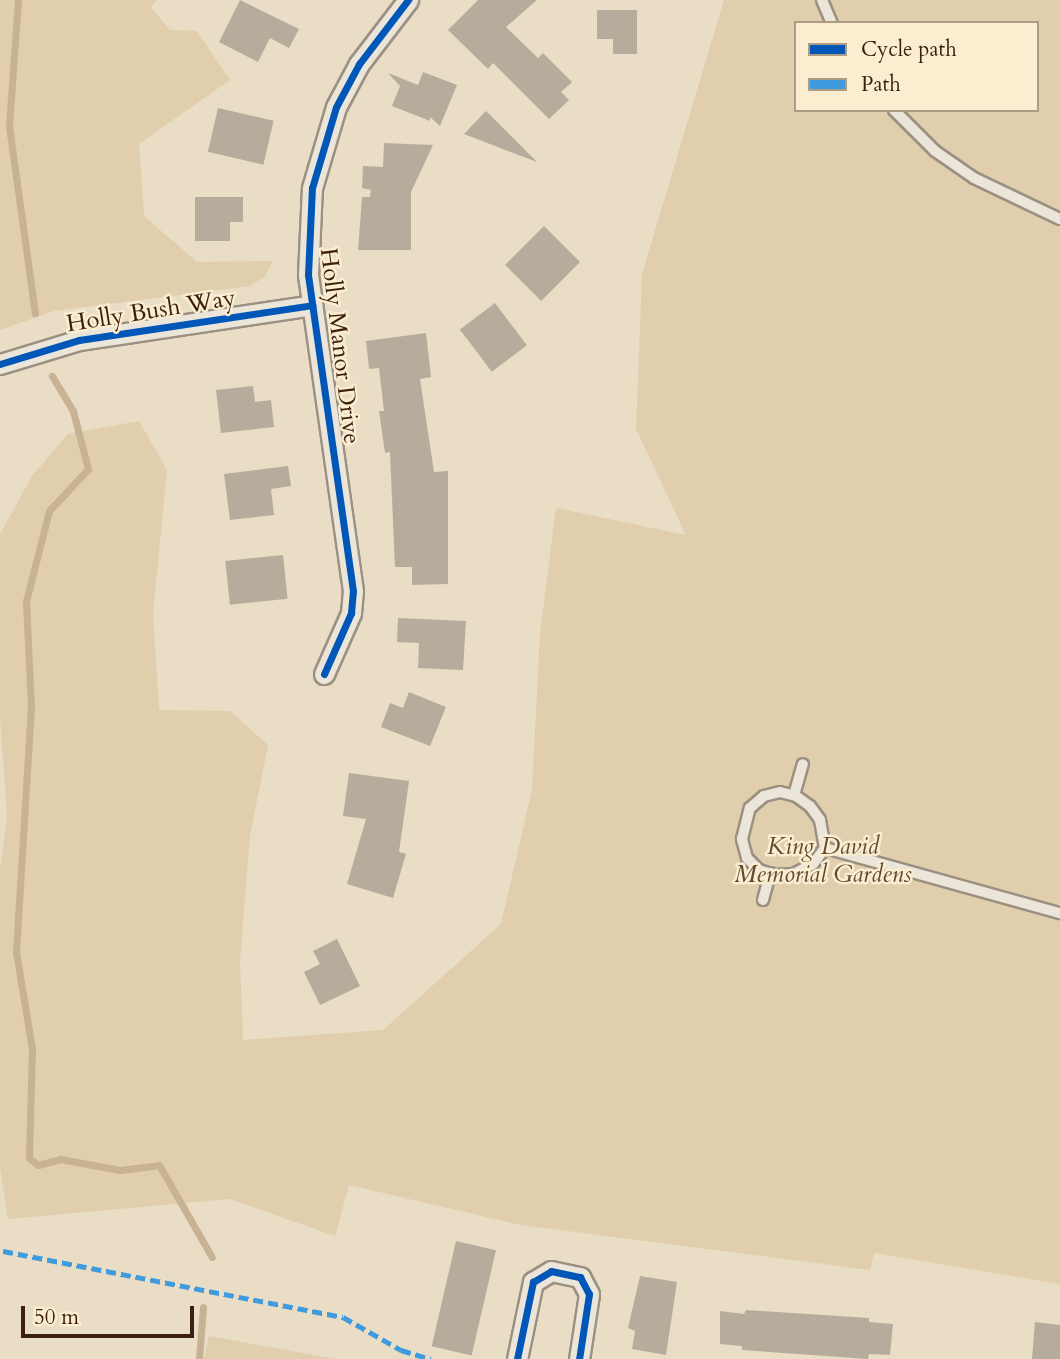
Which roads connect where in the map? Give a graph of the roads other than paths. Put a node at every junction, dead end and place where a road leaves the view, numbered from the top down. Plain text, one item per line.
1 (408, 0) edge
2 (822, 0) edge
3 (831, 21) edge
4 (896, 112) edge
5 (1060, 219) edge
6 (312, 305) junction
7 (0, 364) edge
8 (324, 674) dead end
9 (803, 764) dead end
10 (794, 795) junction
11 (825, 848) junction
12 (770, 873) junction
13 (763, 900) dead end
14 (1060, 913) edge
15 (517, 1359) edge
16 (579, 1359) edge

1 - 6 street, Holly Manor Drive
2 - 3 lane
4 - 5 lane
6 - 7 street, Holly Bush Way
6 - 8 street, Holly Manor Drive
9 - 10 lane
10 - 11 lane
10 - 12 lane
11 - 12 lane
11 - 14 lane
12 - 13 lane
15 - 16 street

